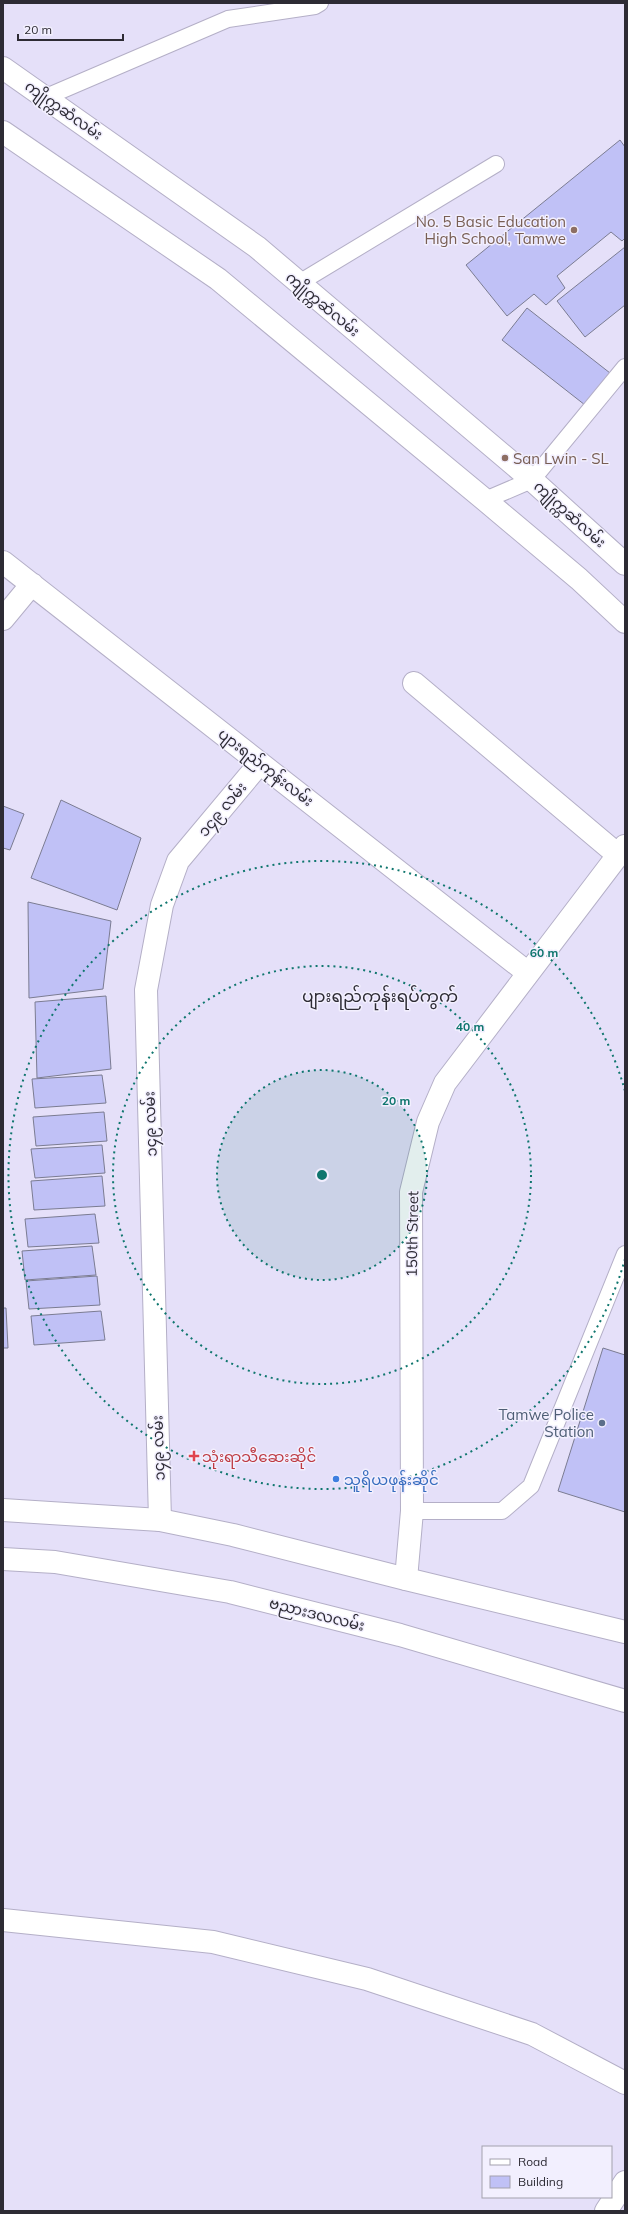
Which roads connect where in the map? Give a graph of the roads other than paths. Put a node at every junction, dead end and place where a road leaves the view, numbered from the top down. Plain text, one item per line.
1 (320, 3) edge
2 (3, 68) edge
3 (46, 97) junction
4 (3, 132) edge
5 (496, 164) dead end
6 (299, 283) junction
7 (625, 367) edge
8 (532, 480) junction
9 (486, 500) junction
10 (3, 562) edge
11 (625, 564) edge
12 (32, 584) junction
13 (3, 618) edge
14 (625, 622) edge
15 (414, 683) dead end
16 (260, 763) junction
17 (621, 851) edge
18 (528, 973) junction
19 (625, 1254) edge
20 (3, 1510) edge
21 (412, 1511) junction
22 (160, 1520) junction
23 (3, 1559) edge
24 (406, 1579) junction
25 (625, 1632) edge
26 (625, 1701) edge
27 (3, 1920) edge
28 (625, 2083) edge
29 (625, 2182) edge
30 (606, 2211) edge

1 - 3 lane
2 - 3 street, ကျိုက္ကဆံလမ်း
3 - 6 street, ကျိုက္ကဆံလမ်း
4 - 9 street
5 - 6 lane
6 - 8 street, ကျိုက္ကဆံလမ်း
7 - 8 lane
8 - 9 lane
8 - 11 street, ကျိုက္ကဆံလမ်း
9 - 14 street
10 - 12 street, ပျားရည်ကုန်းလမ်း
12 - 13 street
12 - 16 street, ပျားရည်ကုန်းလမ်း
15 - 17 street
16 - 18 street, ပျားရည်ကုန်းလမ်း
16 - 22 street, ၁၄၉ လမ်း
17 - 18 street, 150th Street
18 - 21 street, 150th Street
19 - 21 lane
20 - 22 street
21 - 24 street, 150th Street
22 - 24 street
23 - 26 street, ဗညားဒလလမ်း
24 - 25 street
27 - 28 street
29 - 30 street

